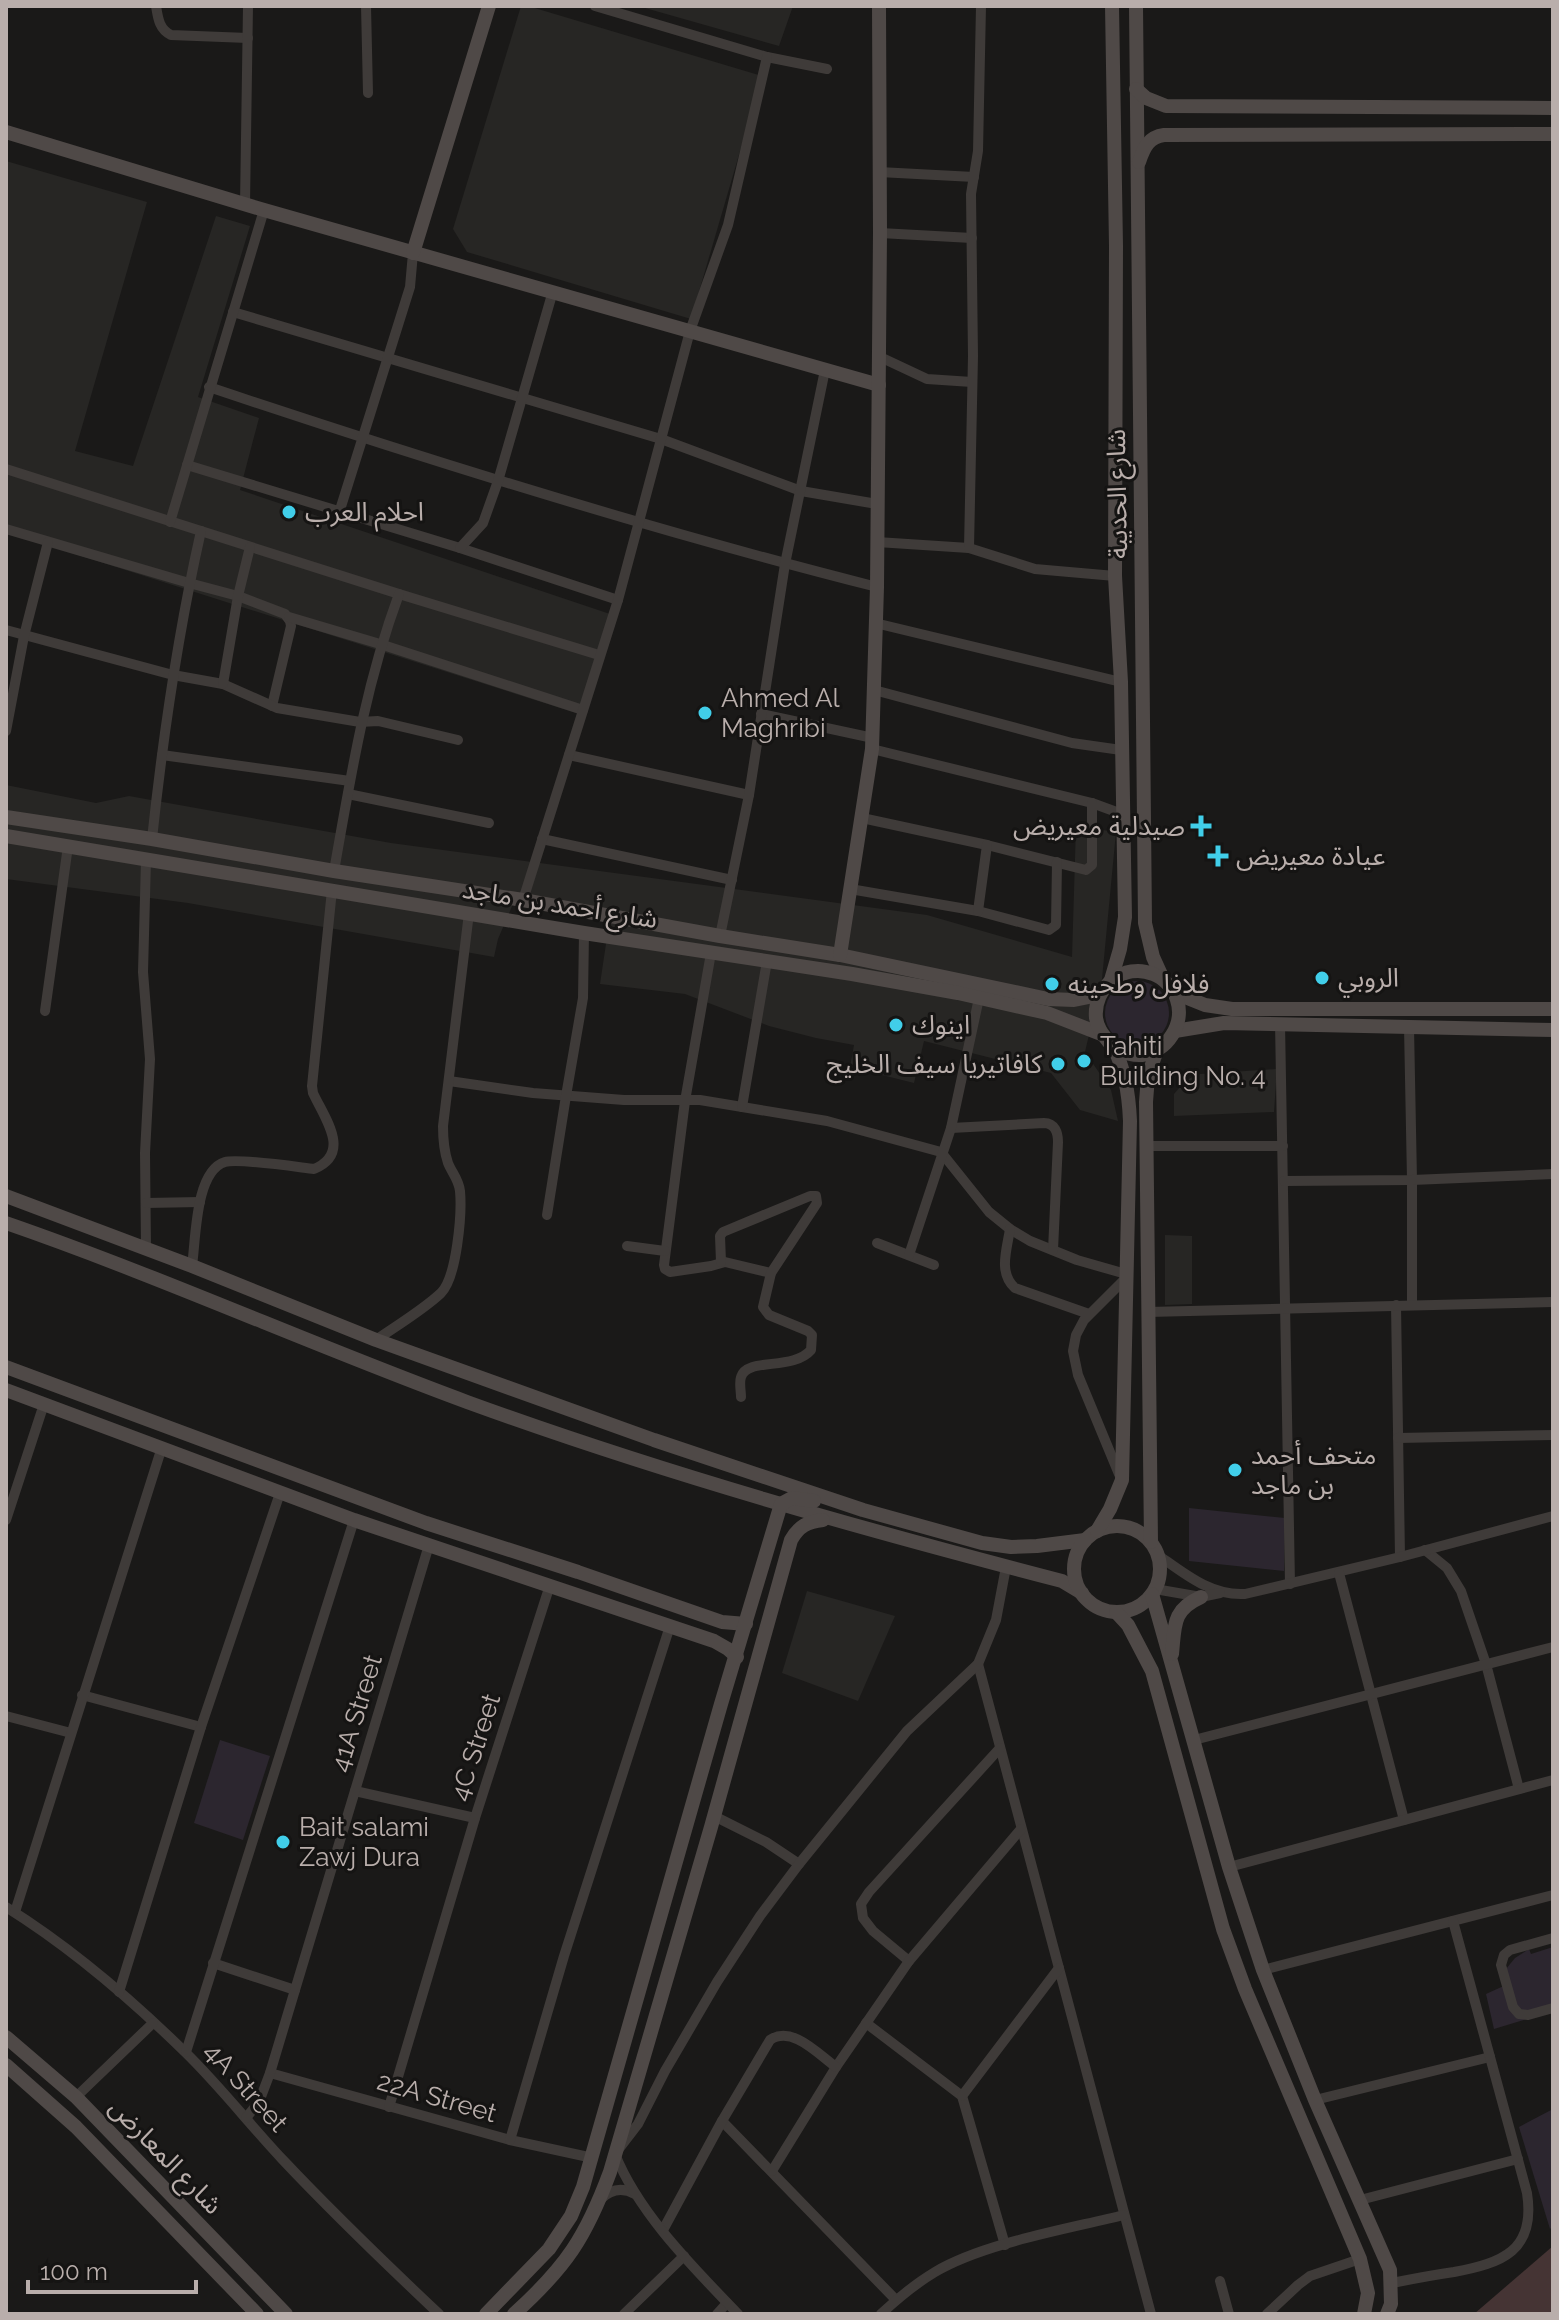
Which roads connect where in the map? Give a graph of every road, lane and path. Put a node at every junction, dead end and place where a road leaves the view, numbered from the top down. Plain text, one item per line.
1 (156, 6) edge
2 (248, 6) edge
3 (366, 6) edge
4 (489, 6) edge
5 (595, 6) edge
6 (879, 6) edge
7 (981, 6) edge
8 (1112, 6) edge
9 (1136, 6) edge
10 (248, 38) junction
11 (767, 57) junction
12 (827, 69) dead end
13 (1136, 89) junction
14 (368, 93) dead end
15 (1202, 106) junction
16 (1553, 108) edge
17 (6, 132) edge
18 (1187, 133) junction
19 (1553, 134) edge
20 (1137, 166) junction
21 (879, 172) junction
22 (974, 177) junction
23 (245, 204) junction
24 (264, 210) junction
25 (880, 233) junction
26 (972, 238) junction
27 (413, 253) junction
28 (553, 291) junction
29 (233, 312) junction
30 (690, 331) junction
31 (878, 356) junction
32 (387, 359) junction
33 (825, 370) junction
34 (972, 382) junction
35 (879, 385) junction
36 (209, 387) junction
37 (522, 398) junction
38 (363, 439) junction
39 (661, 439) junction
40 (187, 465) junction
41 (6, 469) edge
42 (498, 481) junction
43 (801, 491) junction
44 (877, 504) junction
45 (339, 513) junction
46 (170, 522) junction
47 (638, 523) junction
48 (6, 529) edge
49 (201, 531) junction
50 (48, 542) junction
51 (877, 542) junction
52 (250, 547) junction
53 (460, 548) junction
54 (969, 548) junction
55 (785, 564) junction
56 (1115, 576) junction
57 (189, 583) junction
58 (877, 587) junction
59 (399, 594) junction
60 (238, 596) junction
61 (618, 600) junction
62 (289, 617) junction
63 (875, 623) junction
64 (6, 630) edge
65 (24, 636) junction
66 (380, 644) junction
67 (599, 655) junction
68 (173, 675) junction
69 (1121, 682) junction
70 (223, 684) junction
71 (874, 690) junction
72 (272, 706) junction
73 (583, 710) junction
74 (761, 714) junction
75 (7, 718) edge
76 (360, 722) junction
77 (6, 731) edge
78 (458, 740) dead end
79 (873, 744) junction
80 (1121, 750) junction
81 (162, 755) junction
82 (569, 755) junction
83 (350, 781) junction
84 (348, 794) junction
85 (749, 795) junction
86 (1092, 803) junction
87 (1122, 814) junction
88 (6, 817) edge
89 (862, 818) junction
90 (489, 823) dead end
91 (6, 836) edge
92 (152, 839) junction
93 (542, 839) junction
94 (987, 845) junction
95 (68, 846) junction
96 (146, 860) junction
97 (1057, 862) junction
98 (334, 871) junction
99 (732, 880) junction
100 (850, 889) junction
101 (332, 890) junction
102 (523, 900) junction
103 (978, 911) junction
104 (469, 913) junction
105 (584, 933) junction
106 (720, 936) junction
107 (711, 953) junction
108 (840, 955) junction
109 (767, 961) junction
110 (1163, 979) junction
111 (1111, 980) junction
112 (1175, 993) junction
113 (1099, 995) junction
114 (979, 998) junction
115 (1553, 1009) edge
116 (45, 1011) dead end
117 (1280, 1023) junction
118 (1409, 1027) junction
119 (1553, 1030) edge
120 (1175, 1031) junction
121 (1101, 1034) junction
122 (1112, 1047) junction
123 (1157, 1050) junction
124 (449, 1081) junction
125 (566, 1096) junction
126 (685, 1101) junction
127 (742, 1107) junction
128 (951, 1128) junction
129 (1146, 1146) junction
130 (1283, 1146) junction
131 (941, 1152) junction
132 (1553, 1174) edge
133 (1412, 1180) junction
134 (1284, 1181) junction
135 (6, 1196) edge
136 (200, 1202) junction
137 (146, 1203) junction
138 (547, 1215) dead end
139 (6, 1223) edge
140 (1010, 1229) junction
141 (877, 1243) dead end
142 (627, 1246) dead end
143 (146, 1248) junction
144 (1053, 1250) junction
145 (665, 1251) junction
146 (909, 1255) junction
147 (721, 1262) junction
148 (934, 1265) dead end
149 (192, 1266) junction
150 (771, 1273) junction
151 (1126, 1276) junction
152 (1553, 1302) edge
153 (1396, 1305) junction
154 (1412, 1305) junction
155 (1284, 1309) junction
156 (1148, 1312) junction
157 (1089, 1314) junction
158 (376, 1340) junction
159 (6, 1367) edge
160 (6, 1390) edge
161 (741, 1397) dead end
162 (44, 1404) junction
163 (1553, 1435) edge
164 (1398, 1438) junction
165 (162, 1447) junction
166 (1122, 1480) junction
167 (280, 1493) junction
168 (781, 1504) junction
169 (863, 1510) junction
170 (1553, 1516) edge
171 (828, 1519) junction
172 (6, 1520) edge
173 (354, 1520) junction
174 (1091, 1536) junction
175 (429, 1545) junction
176 (1154, 1549) junction
177 (1425, 1550) junction
178 (1400, 1557) junction
179 (763, 1565) junction
180 (1006, 1567) junction
181 (1339, 1573) junction
182 (1290, 1584) junction
183 (550, 1585) junction
184 (1154, 1591) junction
185 (1082, 1593) junction
186 (1220, 1593) junction
187 (1201, 1597) junction
188 (627, 1611) junction
189 (690, 1611) junction
190 (1116, 1612) junction
191 (746, 1624) junction
192 (670, 1626) junction
193 (765, 1629) junction
194 (1553, 1647) edge
195 (737, 1657) junction
196 (1171, 1658) junction
197 (978, 1664) junction
198 (1486, 1664) junction
199 (82, 1695) junction
200 (1371, 1695) junction
201 (721, 1704) junction
202 (6, 1716) edge
203 (201, 1727) junction
204 (71, 1733) junction
205 (1194, 1740) junction
206 (1000, 1748) junction
207 (1553, 1780) edge
208 (1519, 1789) junction
209 (355, 1791) junction
210 (475, 1818) junction
211 (1404, 1820) junction
212 (712, 1821) junction
213 (1021, 1829) junction
214 (799, 1864) junction
215 (1229, 1867) junction
216 (1553, 1895) edge
217 (10, 1909) edge
218 (1453, 1921) junction
219 (1553, 1938) edge
220 (909, 1961) junction
221 (213, 1963) junction
222 (1059, 1968) junction
223 (1263, 1970) junction
224 (295, 1990) junction
225 (119, 1992) junction
226 (1553, 2008) edge
227 (153, 2023) junction
228 (866, 2023) junction
229 (6, 2037) edge
230 (186, 2052) junction
231 (1490, 2057) junction
232 (6, 2065) edge
233 (836, 2067) junction
234 (270, 2073) junction
235 (962, 2096) junction
236 (76, 2097) junction
237 (1315, 2100) junction
238 (389, 2107) junction
239 (246, 2118) junction
240 (722, 2121) junction
241 (510, 2140) junction
242 (615, 2154) junction
243 (593, 2158) junction
244 (1518, 2159) junction
245 (772, 2171) junction
246 (1352, 2182) junction
247 (1331, 2191) junction
248 (635, 2194) junction
249 (600, 2199) junction
250 (1360, 2200) junction
251 (1124, 2215) junction
252 (663, 2230) junction
253 (1005, 2245) junction
254 (684, 2256) junction
255 (1360, 2259) junction
256 (1220, 2281) dead end
257 (1392, 2283) junction
258 (896, 2300) junction
259 (727, 2303) junction
260 (257, 2314) edge
261 (286, 2314) edge
262 (439, 2314) edge
263 (486, 2314) edge
264 (514, 2314) edge
265 (624, 2314) edge
266 (717, 2314) edge
267 (738, 2314) edge
268 (881, 2314) edge
269 (1151, 2314) edge
270 (1229, 2314) edge
271 (1267, 2314) edge
272 (1364, 2314) edge
273 (1387, 2314) edge

1 - 10 street
2 - 10 street
3 - 14 street
4 - 27 street
5 - 11 street
6 - 21 street
7 - 22 street
8 - 56 street, شارع الحديبة
9 - 13 street, شارع الحديبة
10 - 23 street
11 - 12 street
11 - 30 street
13 - 15 street
13 - 20 street, شارع الحديبة
15 - 16 street
15 - 18 street
17 - 23 street
18 - 19 street
18 - 20 street
20 - 110 street, شارع الحديبة
21 - 22 street
21 - 25 street
22 - 26 street
23 - 24 street
24 - 27 street
24 - 29 street
25 - 26 street
25 - 31 street
26 - 34 street
27 - 28 street
27 - 32 street
28 - 30 street
28 - 37 street
29 - 32 street
29 - 36 street
30 - 33 street
30 - 39 street
31 - 34 street
31 - 35 street
32 - 37 street
32 - 38 street
33 - 35 street
33 - 43 street
34 - 54 street
35 - 44 street
36 - 38 street
36 - 40 street
37 - 39 street
37 - 42 street
38 - 42 street
38 - 45 street
39 - 43 street
39 - 47 street
40 - 45 street
40 - 46 street
41 - 46 street
42 - 47 street
42 - 53 street
43 - 44 street
43 - 55 street
44 - 51 street
45 - 53 street
46 - 49 street
47 - 55 street
47 - 61 street
48 - 50 street
49 - 52 street
49 - 57 street
50 - 57 street
50 - 65 street
51 - 54 street
51 - 58 street
52 - 59 street
52 - 60 street
53 - 61 street
54 - 56 street
55 - 58 street
55 - 74 street
56 - 69 street, شارع الحديبة
57 - 60 street
57 - 68 street
58 - 63 street
59 - 66 street
59 - 67 street
60 - 62 street
60 - 70 street
61 - 67 street
62 - 66 street
62 - 72 street
63 - 69 street
63 - 71 street
64 - 65 street
65 - 68 street
65 - 75 street
66 - 73 street
66 - 76 street
67 - 73 street
68 - 70 street
68 - 81 street
69 - 80 street, شارع الحديبة
70 - 72 street
71 - 79 street
71 - 80 street
72 - 76 street
73 - 82 street
74 - 79 street
74 - 85 street
75 - 77 street
76 - 78 street
76 - 83 street
79 - 86 street
79 - 89 street
80 - 87 street, شارع الحديبة
81 - 83 street
81 - 92 street
82 - 85 street
82 - 93 street
83 - 84 street
84 - 90 street
84 - 98 street
85 - 99 street
86 - 87 street
86 - 97 street
87 - 111 street, شارع الحديبة
88 - 92 street, شارع أحمد بن ماجد
89 - 94 street
89 - 100 street
91 - 95 street, شارع أحمد بن ماجد
92 - 98 street, شارع أحمد بن ماجد
93 - 99 street
93 - 102 street
94 - 97 street
94 - 103 street
95 - 96 street, شارع أحمد بن ماجد
95 - 116 street
96 - 101 street, شارع أحمد بن ماجد
96 - 137 street
97 - 103 street
98 - 102 street, شارع أحمد بن ماجد
99 - 106 street
100 - 103 street
100 - 108 street
101 - 104 street, شارع أحمد بن ماجد
101 - 136 street
102 - 106 street, شارع أحمد بن ماجد
104 - 105 street, شارع أحمد بن ماجد
104 - 124 street
105 - 107 street, شارع أحمد بن ماجد
105 - 125 street
106 - 108 street, شارع أحمد بن ماجد
107 - 109 street, شارع أحمد بن ماجد
107 - 126 street
108 - 113 street, شارع أحمد بن ماجد
109 - 114 street, شارع أحمد بن ماجد
109 - 127 street
110 - 111 street
110 - 112 street
111 - 113 street
112 - 115 street
112 - 120 street
113 - 121 street
114 - 121 street, شارع أحمد بن ماجد
114 - 128 street
117 - 118 street
117 - 120 street
117 - 130 street
118 - 119 street
118 - 133 street
120 - 123 street
121 - 122 street
122 - 123 street
122 - 151 street
123 - 129 street
124 - 125 street
124 - 158 street
125 - 126 street
125 - 138 street
126 - 127 street
126 - 145 street
127 - 131 street
128 - 131 street
128 - 144 street
129 - 130 street
129 - 156 street
130 - 134 street
131 - 140 street
131 - 146 street
132 - 133 street
133 - 134 street
133 - 154 street
134 - 155 street
135 - 143 street
136 - 137 street
136 - 149 street
137 - 143 street
139 - 168 street
140 - 144 street
140 - 157 street
141 - 146 street
142 - 145 street
143 - 149 street
144 - 151 street
145 - 147 street
146 - 148 street
147 - 150 street
147 - 150 street
149 - 158 street
150 - 161 street
151 - 157 street
151 - 166 street
152 - 154 street
153 - 154 street
153 - 155 street
153 - 164 street
155 - 156 street
155 - 182 street
156 - 176 street
157 - 166 street
158 - 169 street
159 - 189 street
160 - 162 street
162 - 165 street
162 - 172 street
163 - 164 street
164 - 178 street
165 - 167 street
165 - 199 street
166 - 174 street
167 - 173 street
167 - 203 street
168 - 169 street
168 - 171 street
168 - 179 street
169 - 174 street
170 - 177 street
171 - 180 street
171 - 193 street
173 - 175 street
173 - 221 street
174 - 176 street
174 - 185 street
175 - 183 street
175 - 209 street, 41A Street
176 - 184 street
176 - 186 street
177 - 178 street
177 - 198 street
178 - 181 street
179 - 191 street
179 - 193 street
180 - 185 street
180 - 197 street
181 - 182 street
181 - 200 street
182 - 186 street
183 - 188 street
183 - 210 street, 4C Street
184 - 187 street
184 - 190 street
184 - 196 street
185 - 190 street
186 - 187 street
187 - 196 street
188 - 189 street
188 - 192 street
189 - 191 street
190 - 247 street
191 - 195 street
192 - 195 street
192 - 241 street
193 - 212 street
194 - 198 street
195 - 201 street
196 - 205 street
197 - 206 street
197 - 214 street
198 - 200 street
198 - 208 street
199 - 203 street
199 - 204 street
200 - 205 street
200 - 211 street
201 - 212 street
201 - 243 street
202 - 204 street
203 - 225 street
204 - 217 street
205 - 215 street
206 - 213 street
206 - 220 street
207 - 208 street
208 - 211 street
209 - 210 street
209 - 224 street, 41A Street
210 - 238 street, 4C Street
211 - 215 street
212 - 214 street
212 - 242 street
213 - 220 street
213 - 222 street
214 - 242 street
215 - 223 street
216 - 218 street
217 - 225 street, 4A Street
218 - 223 street
218 - 231 street
219 - 226 street
220 - 228 street
221 - 224 street
221 - 230 street
222 - 235 street
222 - 251 street
223 - 237 street
224 - 234 street, 41A Street
225 - 227 street, 4A Street
227 - 230 street, 4A Street
227 - 236 street
228 - 233 street
228 - 235 street
229 - 236 street, شارع المعارض
230 - 239 street, 4A Street
231 - 237 street
231 - 244 street
232 - 260 street, شارع المعارض
233 - 240 street
233 - 245 street
234 - 238 street, 22A Street
234 - 239 street, 41A Street
235 - 253 street
236 - 261 street, شارع المعارض
237 - 246 street
238 - 241 street, 22A Street
239 - 262 street, 4A Street
240 - 245 street
240 - 252 street
241 - 243 street, 22A Street
242 - 248 street
242 - 249 street
243 - 263 street
244 - 250 street
244 - 257 street
245 - 258 street
246 - 247 street
246 - 250 street
247 - 255 street
248 - 249 street
248 - 252 street
249 - 264 street
250 - 257 street
251 - 253 street
251 - 269 street
252 - 254 street
253 - 258 street
254 - 259 street
254 - 265 street
255 - 271 street
255 - 272 street
256 - 270 street
257 - 273 street
258 - 268 street
259 - 266 street
259 - 267 street

